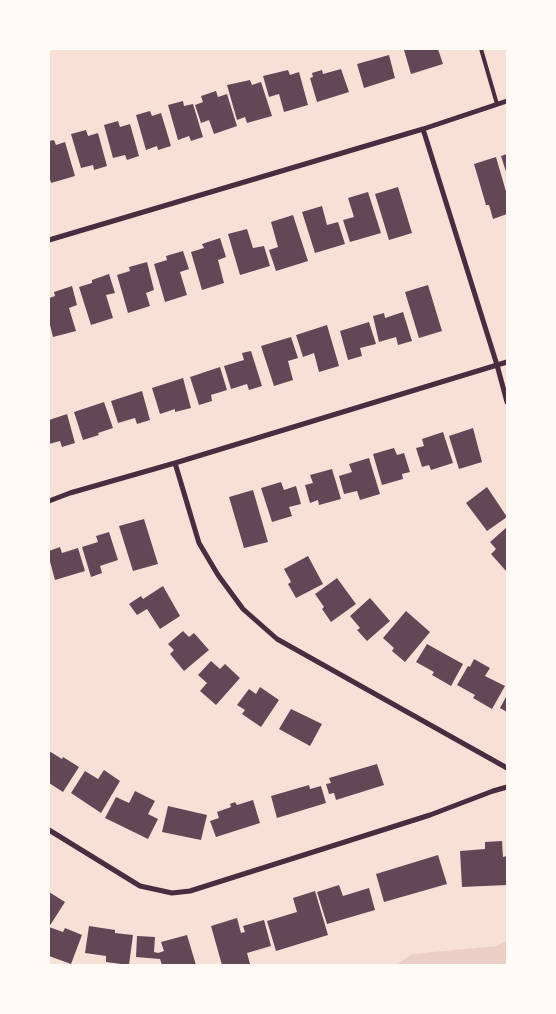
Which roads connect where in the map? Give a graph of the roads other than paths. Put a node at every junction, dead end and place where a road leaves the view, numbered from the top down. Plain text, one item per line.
1 (481, 49) edge
2 (507, 102) edge
3 (498, 104) junction
4 (423, 129) junction
5 (49, 240) edge
6 (507, 362) edge
7 (498, 365) junction
8 (507, 402) edge
9 (175, 463) junction
10 (49, 501) edge
11 (507, 768) edge
12 (507, 787) edge
13 (49, 830) edge

1 - 3 lane
2 - 3 street
3 - 4 street
4 - 5 street
4 - 7 street
6 - 7 street
7 - 8 street
7 - 9 street
9 - 10 street
9 - 11 street
12 - 13 street

